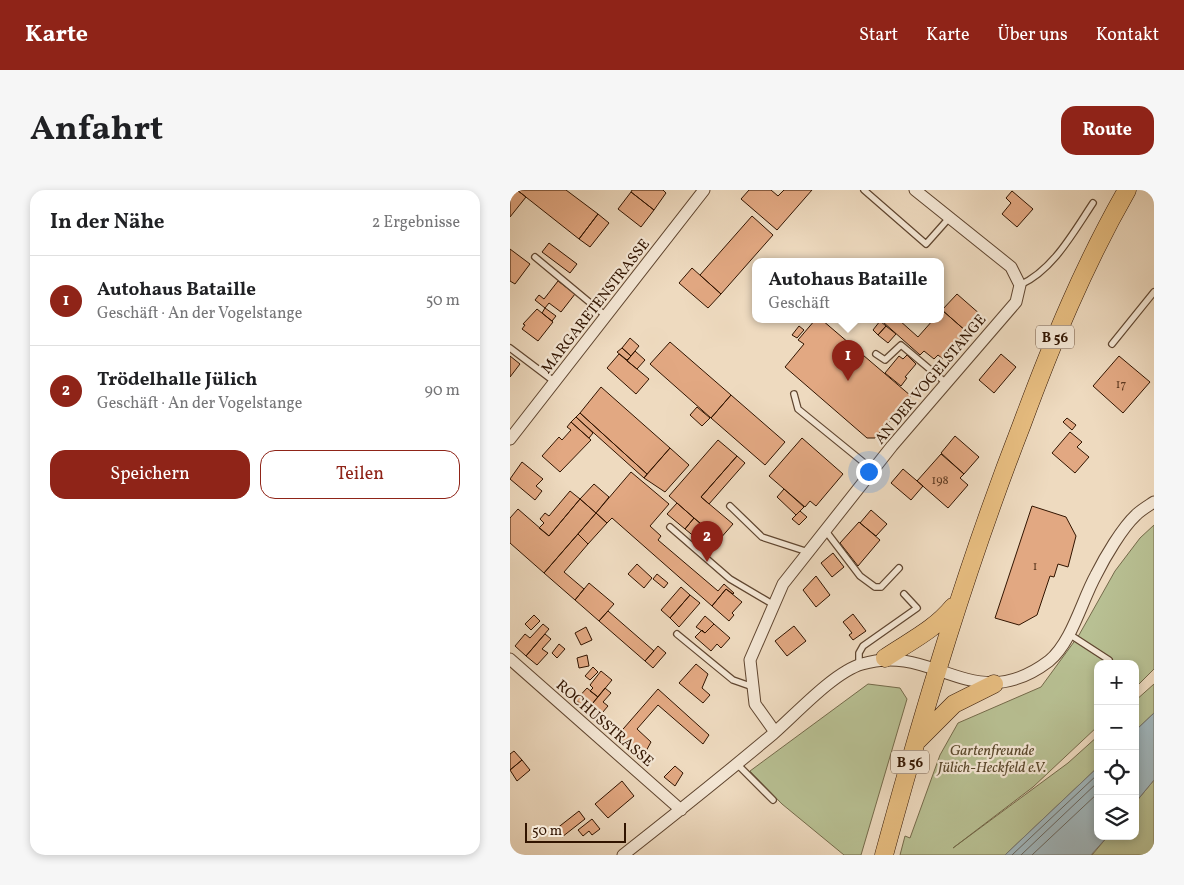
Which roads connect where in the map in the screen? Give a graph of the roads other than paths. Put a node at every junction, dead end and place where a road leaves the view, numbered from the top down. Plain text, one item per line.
1 (704, 190) edge
2 (864, 190) edge
3 (915, 190) edge
4 (1127, 190) edge
5 (1093, 203) dead end
6 (950, 217) junction
7 (535, 257) dead end
8 (1020, 285) junction
9 (1154, 292) edge
10 (606, 316) junction
11 (1112, 344) dead end
12 (510, 348) edge
13 (876, 354) dead end
14 (555, 382) junction
15 (945, 382) junction
16 (794, 394) dead end
17 (510, 440) edge
18 (873, 470) junction
19 (1154, 502) edge
20 (730, 506) dead end
21 (670, 526) dead end
22 (826, 530) junction
23 (808, 552) junction
24 (900, 568) dead end
25 (904, 594) dead end
26 (958, 600) junction
27 (774, 606) junction
28 (678, 634) dead end
29 (1069, 634) junction
30 (885, 658) junction
31 (510, 659) edge
32 (1109, 660) dead end
33 (860, 664) junction
34 (936, 669) junction
35 (994, 684) junction
36 (753, 687) junction
37 (775, 732) junction
38 (914, 744) junction
39 (737, 764) junction
40 (773, 800) dead end
41 (681, 810) junction
42 (623, 855) edge
43 (884, 855) edge

1 - 10 street, MARGARETENSTRASSE
2 - 6 lane
3 - 6 street
4 - 26 main road, B 56
5 - 8 lane
6 - 8 street
7 - 10 lane
8 - 15 street, AN DER VOGELSTANGE
9 - 11 lane
10 - 14 street, MARGARETENSTRASSE
12 - 14 lane
13 - 15 lane
14 - 17 street, MARGARETENSTRASSE
15 - 18 street, AN DER VOGELSTANGE
16 - 18 lane
18 - 22 street, AN DER VOGELSTANGE
19 - 29 street
20 - 23 lane
21 - 27 lane
22 - 23 street, AN DER VOGELSTANGE
22 - 24 lane
23 - 27 street, AN DER VOGELSTANGE
25 - 33 lane
26 - 30 main road
26 - 34 main road, B 56
27 - 36 street, AN DER VOGELSTANGE
28 - 36 lane
29 - 32 lane
29 - 35 street
30 - 33 street
30 - 34 street
31 - 41 street, ROCHUSSTRASSE
33 - 37 street
34 - 35 street
34 - 38 main road, B 56
35 - 38 main road
36 - 37 street, AN DER VOGELSTANGE
37 - 39 street
38 - 43 main road, B 56
39 - 40 lane
39 - 41 street
41 - 42 street

